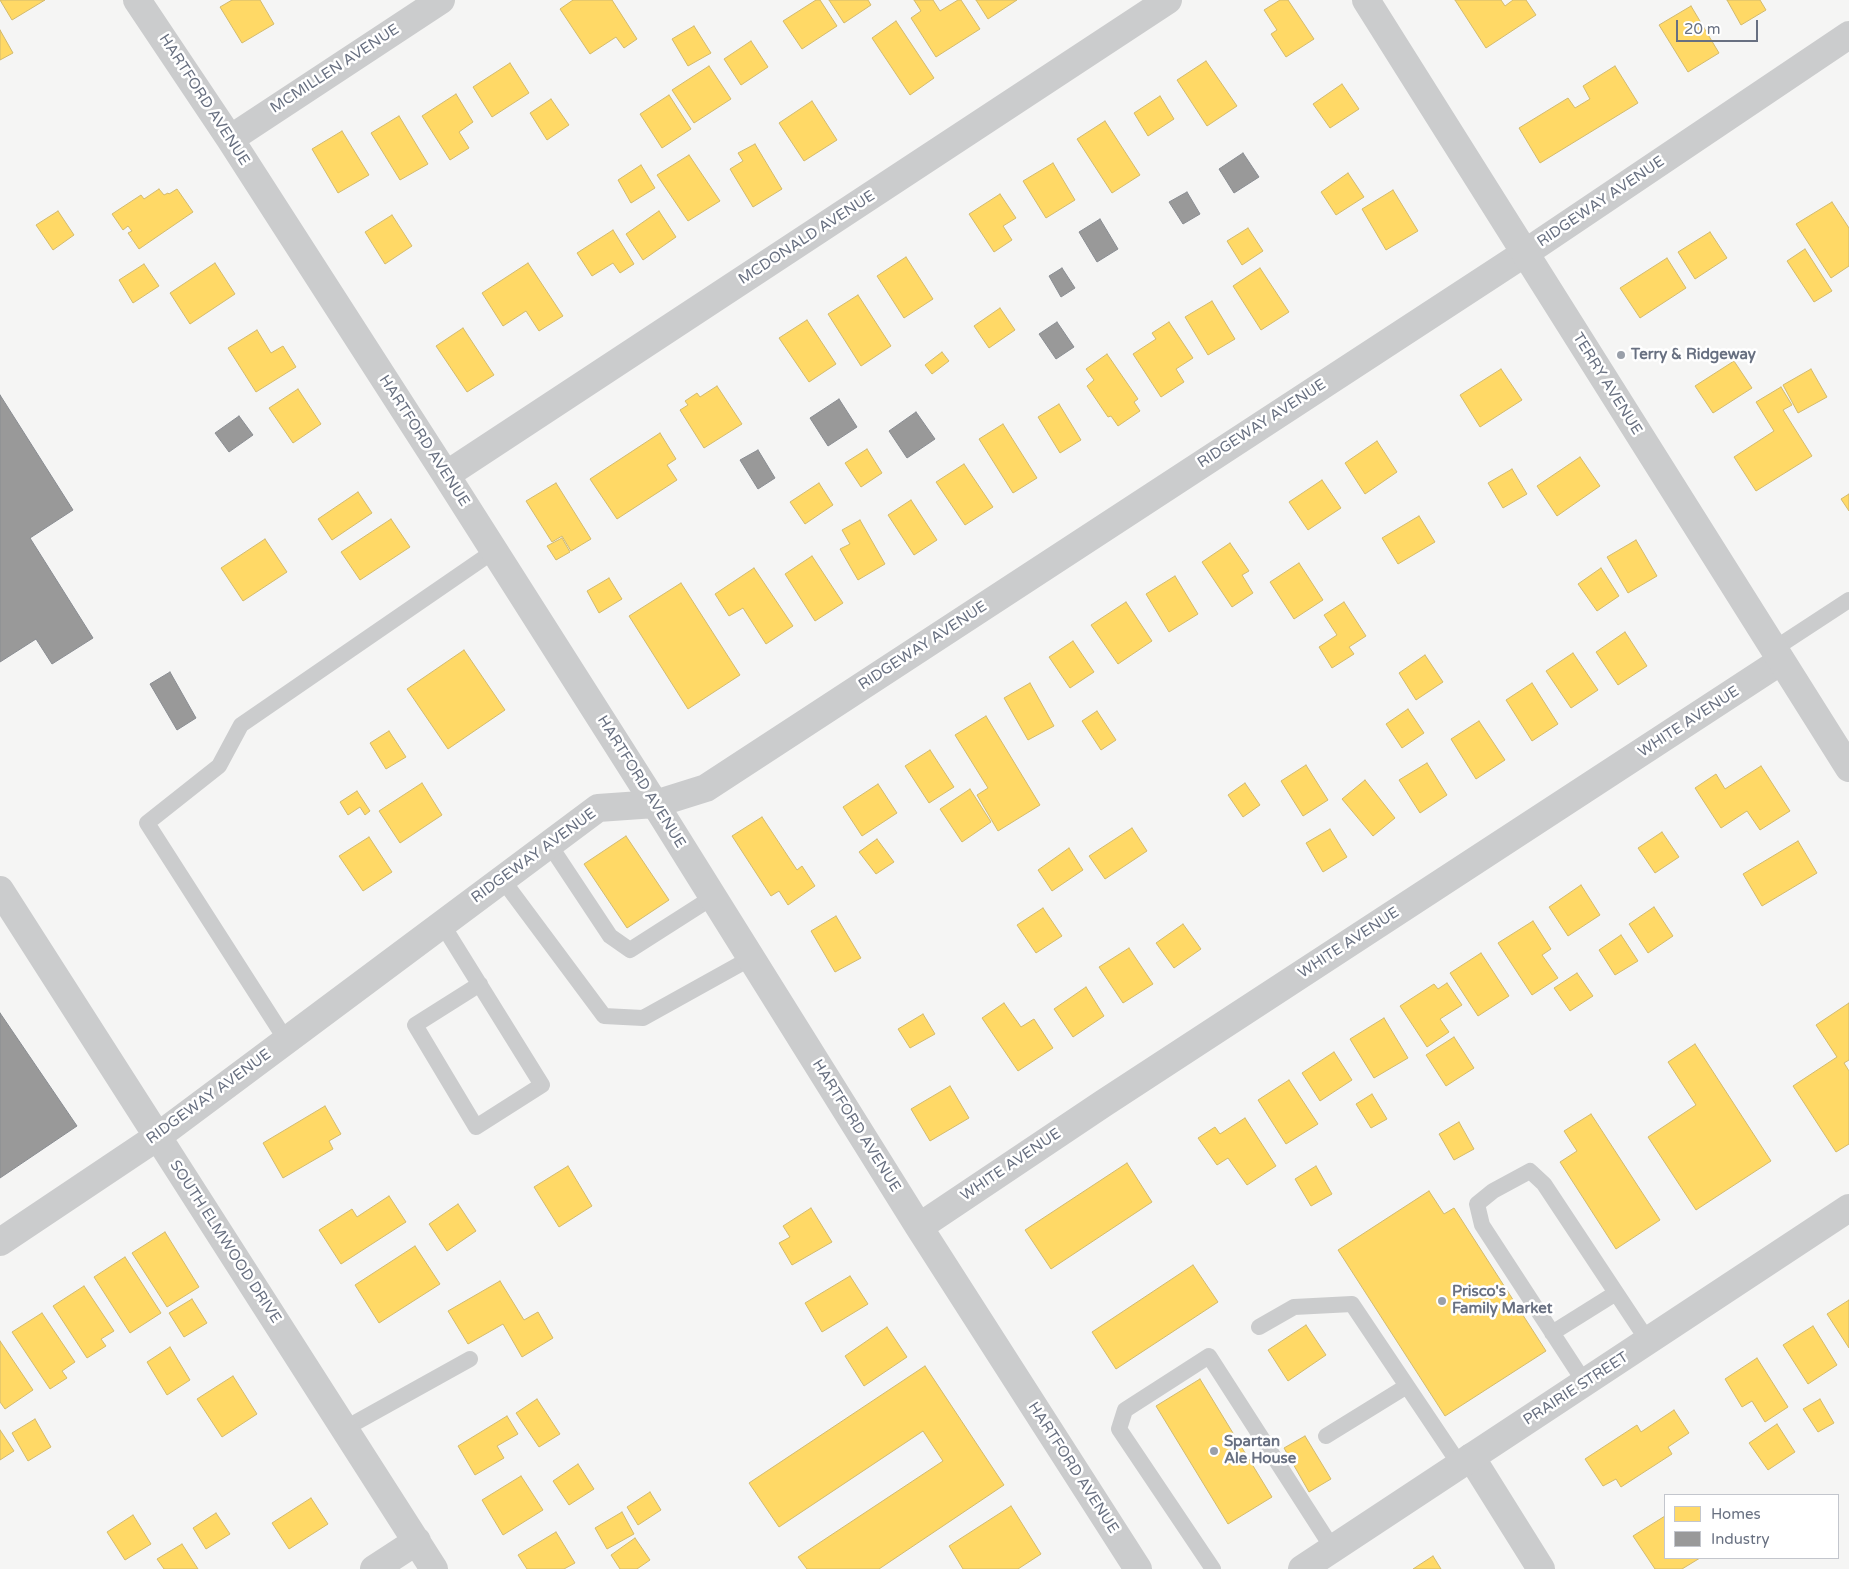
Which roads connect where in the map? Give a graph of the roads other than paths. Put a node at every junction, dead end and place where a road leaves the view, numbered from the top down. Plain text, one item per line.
1 (137, 0) edge
2 (441, 0) edge
3 (1168, 0) edge
4 (1366, 0) edge
5 (1849, 35) edge
6 (230, 139) junction
7 (1525, 253) junction
8 (446, 475) junction
9 (494, 551) junction
10 (1849, 600) edge
11 (1778, 655) junction
12 (1849, 768) edge
13 (655, 804) junction
14 (549, 844) junction
15 (502, 879) junction
16 (0, 890) edge
17 (713, 897) junction
18 (442, 924) junction
19 (751, 958) junction
20 (480, 984) junction
21 (286, 1040) junction
22 (157, 1137) junction
23 (1849, 1208) edge
24 (919, 1227) junction
25 (0, 1242) edge
26 (1616, 1293) junction
27 (1259, 1327) dead end
28 (1552, 1333) junction
29 (1648, 1341) junction
30 (470, 1359) dead end
31 (1585, 1383) junction
32 (1407, 1386) junction
33 (344, 1429) junction
34 (1326, 1436) dead end
35 (1465, 1461) junction
36 (417, 1541) junction
37 (1333, 1549) junction
38 (374, 1569) edge
39 (434, 1569) edge
40 (1138, 1569) edge
41 (1213, 1569) edge
42 (1302, 1569) edge
43 (1541, 1569) edge

1 - 6 street, HARTFORD AVENUE
2 - 6 street, MCMILLEN AVENUE
3 - 8 street, MCDONALD AVENUE
4 - 7 street, TERRY AVENUE
5 - 7 street, RIDGEWAY AVENUE
6 - 8 street, HARTFORD AVENUE
7 - 11 street, TERRY AVENUE
7 - 13 street, RIDGEWAY AVENUE
8 - 9 street, HARTFORD AVENUE
9 - 13 street, HARTFORD AVENUE
9 - 21 lane
10 - 11 lane
11 - 12 street, TERRY AVENUE
11 - 24 street, WHITE AVENUE
13 - 14 street, RIDGEWAY AVENUE
13 - 17 street, HARTFORD AVENUE
14 - 15 street, RIDGEWAY AVENUE
14 - 17 lane
15 - 18 street, RIDGEWAY AVENUE
15 - 19 lane
16 - 22 street, SOUTH ELMWOOD DRIVE
17 - 19 street, HARTFORD AVENUE
18 - 20 lane
18 - 21 street, RIDGEWAY AVENUE
19 - 24 street, HARTFORD AVENUE
20 - 20 lane
21 - 22 street, RIDGEWAY AVENUE
22 - 25 street, RIDGEWAY AVENUE
22 - 33 street, SOUTH ELMWOOD DRIVE
23 - 29 street, PRAIRIE STREET
24 - 40 street, HARTFORD AVENUE
26 - 28 lane
26 - 28 lane
26 - 29 lane
27 - 32 lane
28 - 31 lane
29 - 31 street, PRAIRIE STREET
30 - 33 lane
31 - 35 street, PRAIRIE STREET
32 - 34 lane
32 - 35 lane
33 - 36 street, SOUTH ELMWOOD DRIVE
35 - 37 street, PRAIRIE STREET
35 - 43 street
36 - 38 street
36 - 39 street, SOUTH ELMWOOD DRIVE
37 - 41 lane
37 - 42 street, PRAIRIE STREET

